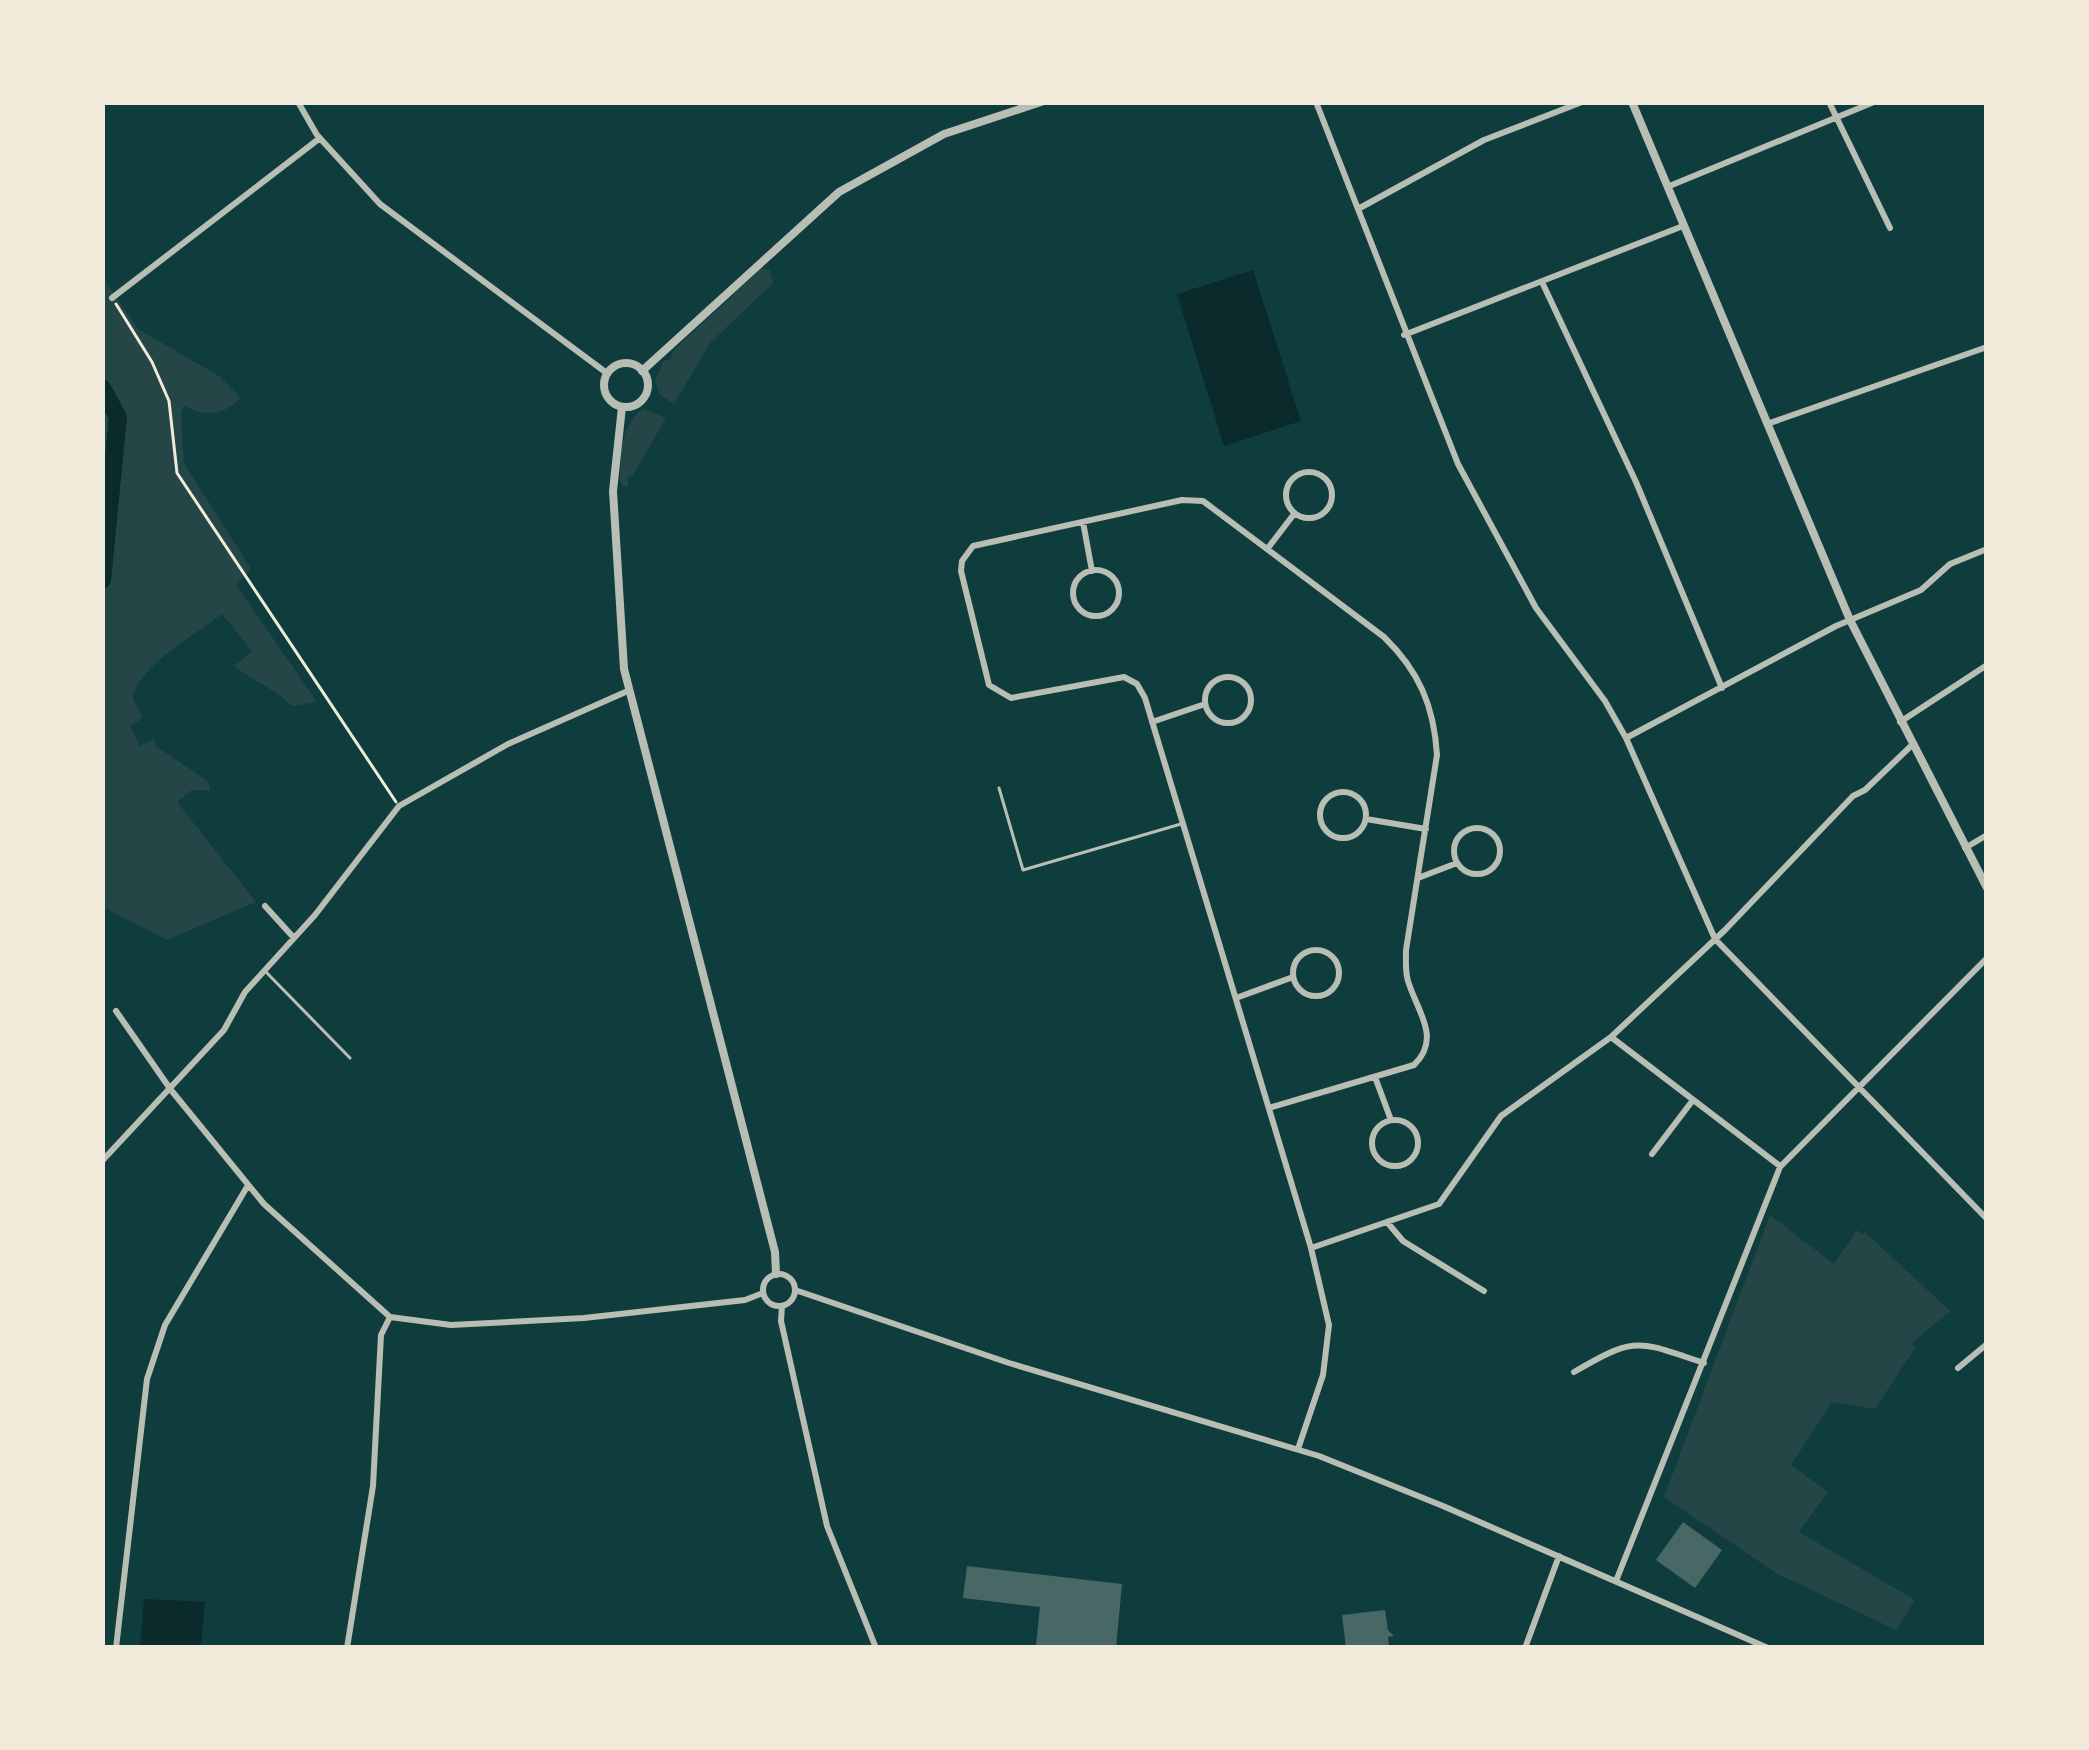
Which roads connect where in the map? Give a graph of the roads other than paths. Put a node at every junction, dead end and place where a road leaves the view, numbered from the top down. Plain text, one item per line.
1 (298, 102) edge
2 (1041, 102) edge
3 (1316, 102) edge
4 (1582, 102) edge
5 (1631, 102) edge
6 (1829, 102) edge
7 (1874, 102) edge
8 (1837, 117) junction
9 (320, 139) junction
10 (1666, 187) junction
11 (1357, 210) junction
12 (1683, 226) junction
13 (1890, 228) dead end
14 (1542, 282) junction
15 (112, 298) road end
16 (1404, 335) junction
17 (1987, 347) edge
18 (642, 371) junction
19 (608, 374) junction
20 (622, 407) junction
21 (1767, 424) junction
22 (1294, 514) junction
23 (1083, 521) junction
24 (1268, 548) junction
25 (1987, 549) edge
26 (1092, 571) junction
27 (1850, 620) junction
28 (1987, 664) edge
29 (1722, 688) junction
30 (630, 690) junction
31 (1205, 704) junction
32 (1152, 722) junction
33 (1899, 722) junction
34 (1626, 738) junction
35 (1912, 746) junction
36 (999, 788) dead end
37 (1366, 819) junction
38 (1183, 823) junction
39 (1426, 829) junction
40 (1987, 836) edge
41 (1965, 848) junction
42 (1457, 863) junction
43 (1418, 878) junction
44 (1987, 888) edge
45 (265, 906) dead end
46 (293, 938) junction
47 (1715, 939) junction
48 (1987, 958) edge
49 (265, 971) junction
50 (1293, 977) junction
51 (1236, 998) junction
52 (116, 1011) dead end
53 (1611, 1037) junction
54 (350, 1058) dead end
55 (1375, 1076) junction
56 (1858, 1088) junction
57 (171, 1090) junction
58 (1693, 1100) junction
59 (1269, 1108) junction
60 (1391, 1120) junction
61 (1652, 1154) dead end
62 (102, 1161) edge
63 (1780, 1167) junction
64 (248, 1186) junction
65 (1987, 1219) edge
66 (1387, 1222) junction
67 (1311, 1248) junction
68 (776, 1274) junction
69 (795, 1290) junction
70 (1484, 1291) dead end
71 (763, 1293) junction
72 (782, 1306) junction
73 (390, 1317) junction
74 (1987, 1343) edge
75 (1704, 1363) junction
76 (1958, 1368) dead end
77 (1574, 1372) dead end
78 (1298, 1449) junction
79 (1558, 1556) junction
80 (1616, 1581) junction
81 (116, 1648) edge
82 (347, 1648) edge
83 (877, 1648) edge
84 (1526, 1648) edge
85 (1768, 1648) edge

1 - 9 street
2 - 18 street
3 - 11 street
4 - 11 street
5 - 10 street
6 - 8 street
7 - 8 street
8 - 10 street
8 - 13 street
9 - 15 street
9 - 19 street
10 - 12 street
11 - 16 street
12 - 14 street
12 - 21 street
14 - 16 street
14 - 29 street
16 - 34 street
17 - 21 street
18 - 19 street
18 - 20 street
19 - 20 street
20 - 30 street
21 - 27 street
22 - 22 street
22 - 24 street
23 - 24 street
23 - 26 street
23 - 32 street
24 - 39 street
25 - 27 street
26 - 26 street
27 - 29 street
27 - 33 street
28 - 33 street
29 - 34 street
30 - 46 street
30 - 68 street
31 - 31 street
31 - 32 street
32 - 38 street
33 - 35 street
34 - 47 street
35 - 41 street
35 - 47 street
36 - 38 lane
37 - 37 street
37 - 39 street
38 - 51 street
39 - 43 street
40 - 41 street
41 - 44 street
42 - 42 street
42 - 43 street
43 - 55 street
45 - 46 street
46 - 49 street
47 - 53 street
47 - 56 street
48 - 56 street
49 - 54 lane
49 - 57 street
50 - 50 street
50 - 51 street
51 - 59 street
52 - 57 street
53 - 58 street
53 - 66 street
55 - 59 street
55 - 60 street
56 - 63 street
56 - 65 street
57 - 62 street
57 - 64 street
58 - 61 street
58 - 63 street
59 - 67 street
60 - 60 street
63 - 75 street
64 - 73 street
64 - 81 street
66 - 67 street
66 - 70 street
67 - 78 street
68 - 69 street
68 - 71 street
69 - 72 street
69 - 78 street
71 - 72 street
71 - 73 street
72 - 83 street
73 - 82 street
74 - 76 street
75 - 77 street
75 - 80 street
78 - 79 street
79 - 80 street
79 - 84 street
80 - 85 street

